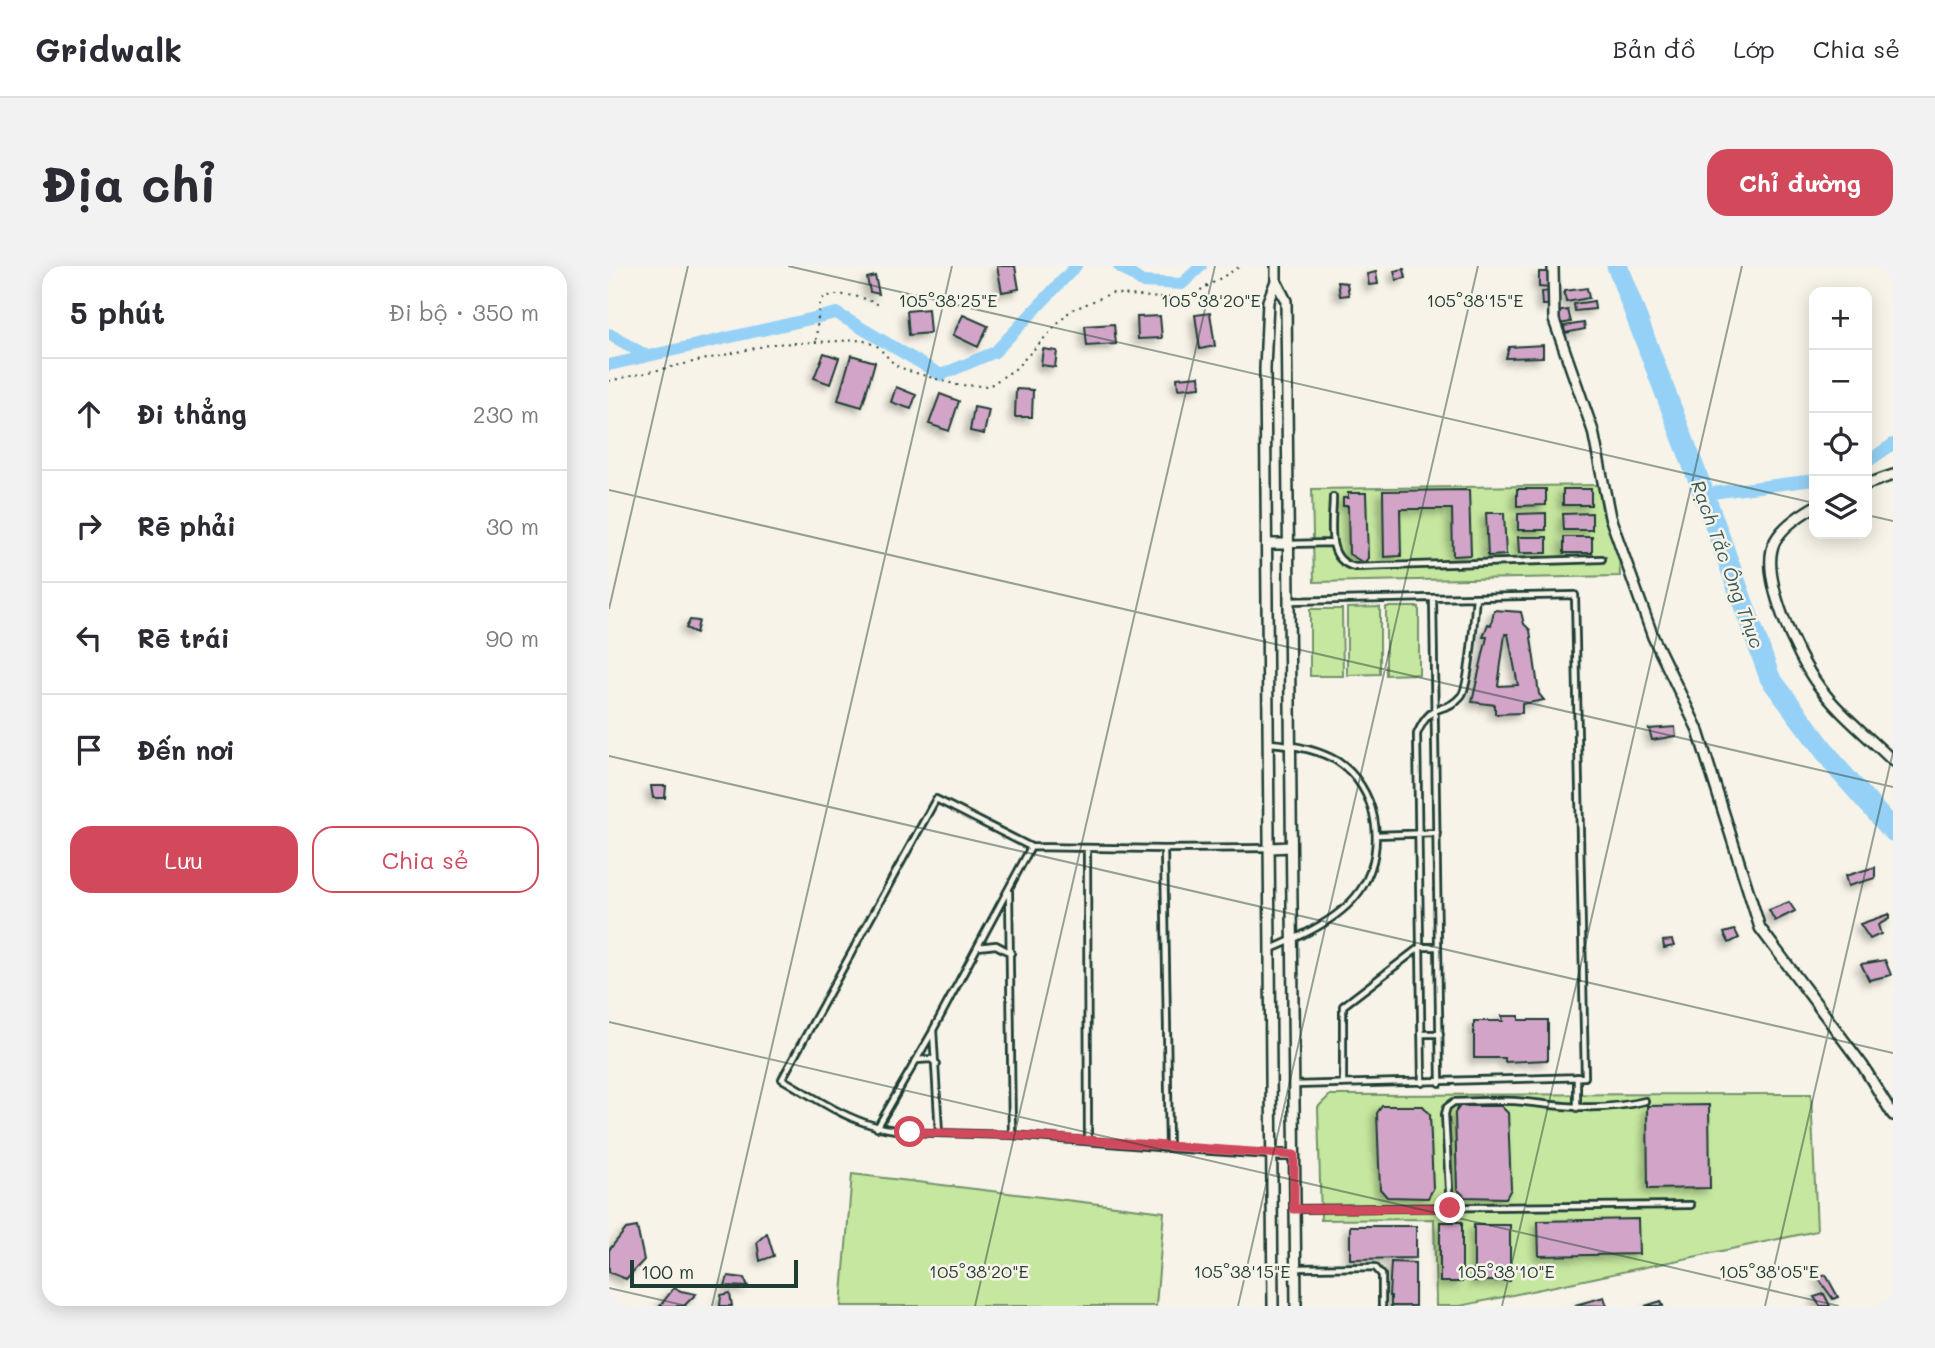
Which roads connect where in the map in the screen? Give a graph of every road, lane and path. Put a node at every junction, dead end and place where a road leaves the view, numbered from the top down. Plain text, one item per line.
1 (1241, 266) edge
2 (1276, 266) edge
3 (1553, 266) edge
4 (1276, 281) junction
5 (879, 305) dead end
6 (816, 341) junction
7 (609, 381) edge
8 (1893, 475) edge
9 (1872, 482) edge
10 (1333, 497) dead end
11 (1809, 510) edge
12 (1332, 543) junction
13 (1267, 544) junction
14 (1288, 544) junction
15 (1602, 559) dead end
16 (1476, 597) junction
17 (1433, 598) junction
18 (1288, 601) junction
19 (1435, 708) junction
20 (1269, 743) junction
21 (1289, 745) junction
22 (1893, 761) edge
23 (1419, 833) junction
24 (1437, 833) junction
25 (1376, 835) junction
26 (1031, 847) junction
27 (1291, 847) junction
28 (1270, 848) junction
29 (1087, 849) junction
30 (1164, 849) junction
31 (1009, 889) junction
32 (1292, 940) junction
33 (978, 947) junction
34 (1420, 947) junction
35 (1438, 947) junction
36 (1270, 950) junction
37 (1011, 954) junction
38 (933, 1030) junction
39 (1422, 1034) junction
40 (1440, 1034) junction
41 (916, 1060) junction
42 (937, 1065) junction
43 (1577, 1077) junction
44 (1422, 1083) junction
45 (1440, 1083) junction
46 (1343, 1084) junction
47 (1293, 1085) junction
48 (1645, 1101) dead end
49 (1577, 1108) junction
50 (1893, 1115) edge
51 (877, 1128) junction
52 (939, 1133) junction
53 (1012, 1135) junction
54 (1088, 1141) junction
55 (1169, 1148) junction
56 (1270, 1155) junction
57 (1294, 1155) junction
58 (1691, 1205) dead end
59 (1450, 1208) junction
60 (1294, 1209) junction
61 (1295, 1268) junction
62 (1273, 1306) edge
63 (1296, 1306) edge
64 (1381, 1306) edge

1 - 6 path
2 - 4 street
3 - 50 street
4 - 13 street
4 - 14 street
5 - 6 path
6 - 7 path
8 - 9 street
10 - 12 lane
11 - 22 street
12 - 14 lane
12 - 15 lane
13 - 14 street
13 - 20 street
14 - 18 street
16 - 17 lane
16 - 19 lane
16 - 43 lane
17 - 18 lane
17 - 19 lane
18 - 21 street
19 - 23 lane
19 - 24 lane
20 - 21 lane
20 - 28 street
21 - 25 lane
21 - 27 street
23 - 24 lane
23 - 25 lane
23 - 34 lane
24 - 35 lane
25 - 32 lane
26 - 29 lane
26 - 31 lane
26 - 51 lane
27 - 28 street
27 - 32 street
28 - 30 lane
28 - 36 street
29 - 30 lane
29 - 54 lane
30 - 55 lane
31 - 33 lane
31 - 37 lane
32 - 36 lane
32 - 47 street
33 - 37 lane
33 - 38 lane
34 - 35 lane
34 - 39 lane
34 - 46 lane
35 - 40 lane
36 - 56 street
37 - 53 lane
38 - 41 lane
38 - 42 lane
39 - 40 lane
39 - 44 lane
40 - 45 lane
41 - 42 lane
41 - 51 lane
42 - 52 lane
43 - 45 lane
43 - 49 lane
44 - 45 lane
44 - 46 lane
46 - 47 lane
47 - 57 street
48 - 49 lane
49 - 59 lane
51 - 52 lane
52 - 53 lane
53 - 54 lane
54 - 55 lane
55 - 56 lane
56 - 57 street
56 - 62 street
57 - 60 street
58 - 59 lane
59 - 60 lane
60 - 61 street
61 - 63 street
61 - 64 lane

